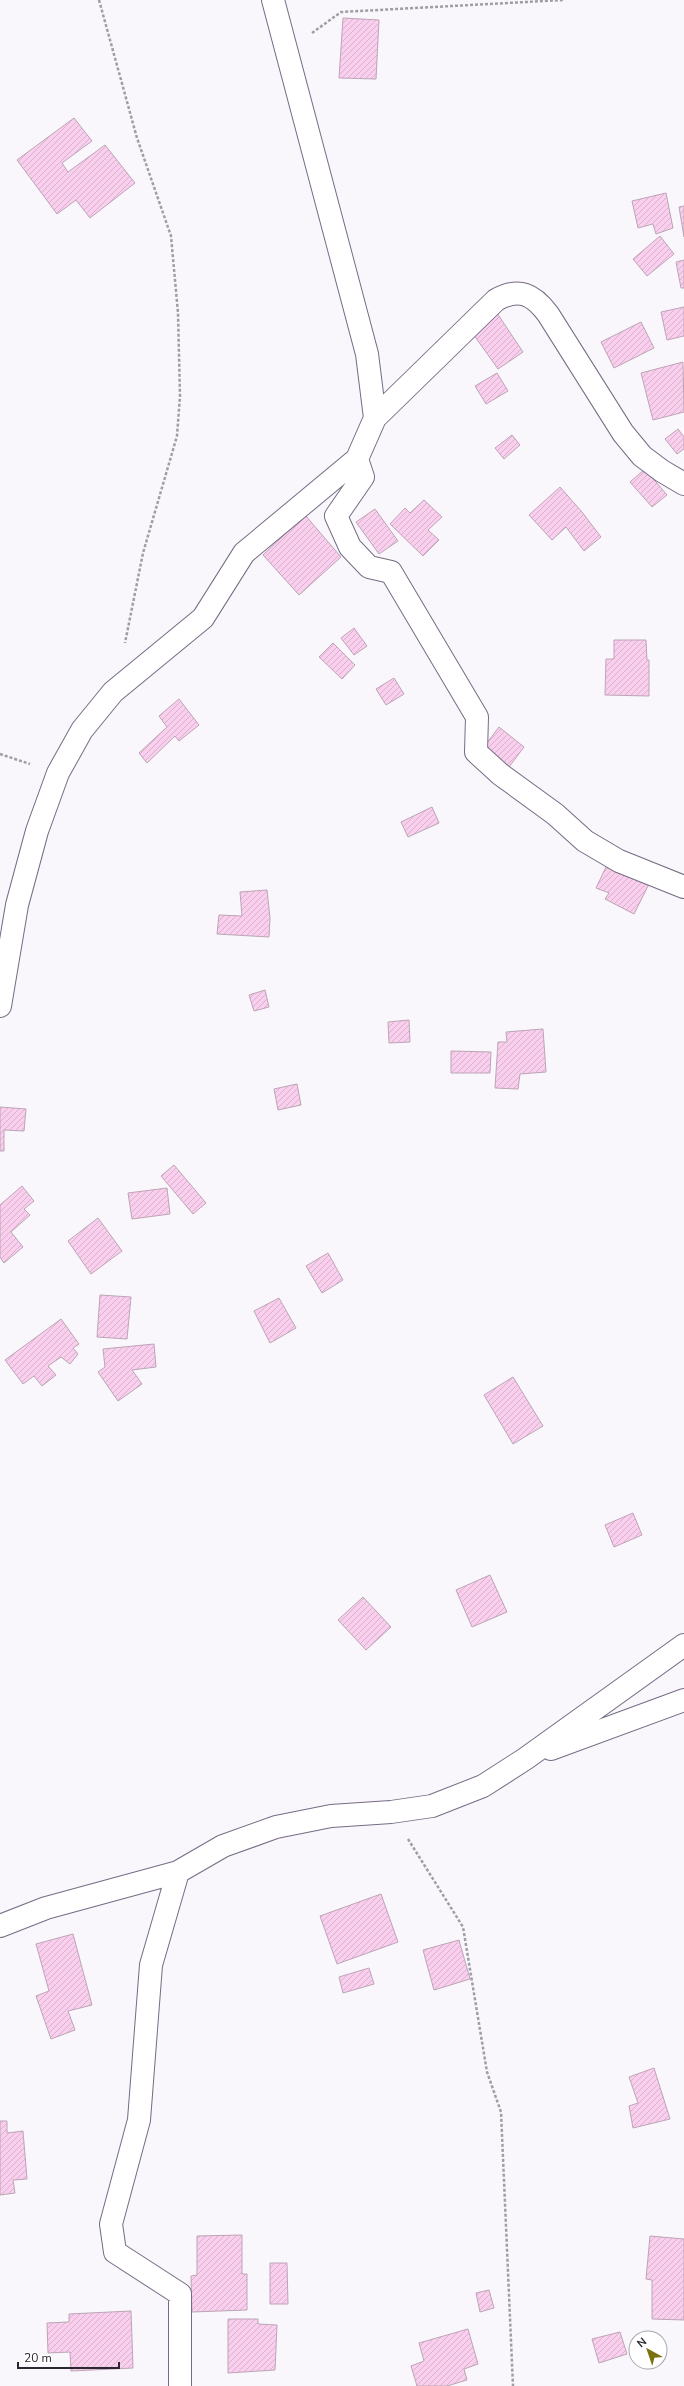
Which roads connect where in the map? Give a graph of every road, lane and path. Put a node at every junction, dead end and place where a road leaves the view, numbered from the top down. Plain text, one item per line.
1 (99, 0) edge
2 (273, 0) edge
3 (563, 0) edge
4 (286, 51) junction
5 (375, 418) junction
6 (357, 459) junction
7 (684, 484) edge
8 (113, 692) junction
9 (684, 888) edge
10 (9, 908) edge
11 (0, 1006) edge
12 (684, 1645) edge
13 (684, 1700) edge
14 (525, 1759) junction
15 (391, 1812) junction
16 (178, 1872) junction
17 (0, 1926) edge
18 (180, 2386) edge
19 (514, 2386) edge

1 - 8 path
2 - 4 street
3 - 4 path
4 - 5 street
5 - 6 street
5 - 7 street
6 - 8 street
6 - 9 street
8 - 10 street
10 - 11 street
12 - 14 street
13 - 14 street
14 - 15 street
15 - 16 street
15 - 19 path
16 - 17 street
16 - 18 street

